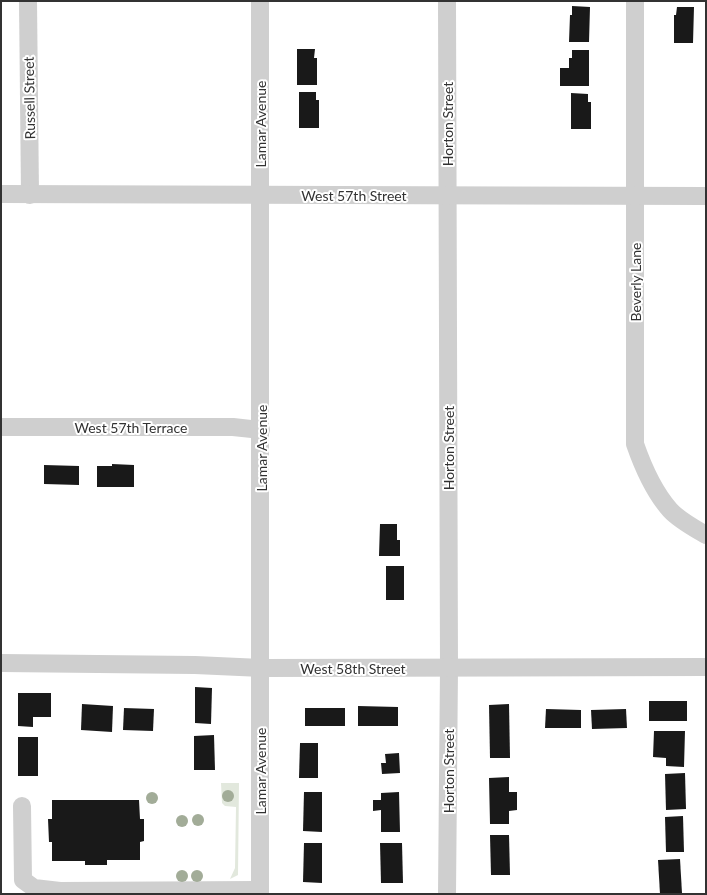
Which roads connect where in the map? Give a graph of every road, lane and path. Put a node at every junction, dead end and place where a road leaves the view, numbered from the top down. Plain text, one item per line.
1 (28, 1) edge
2 (260, 1) edge
3 (447, 1) edge
4 (635, 1) edge
5 (1, 194) edge
6 (30, 195) junction
7 (260, 195) junction
8 (447, 195) junction
9 (635, 196) junction
10 (706, 196) edge
11 (1, 427) edge
12 (261, 430) junction
13 (706, 535) edge
14 (1, 663) edge
15 (706, 667) edge
16 (260, 668) junction
17 (449, 668) junction
18 (22, 806) dead end
19 (214, 892) edge
20 (260, 892) edge
21 (447, 894) edge

1 - 6 street, Russell Street
2 - 7 street, Lamar Avenue
3 - 8 street, Horton Street
4 - 9 street, Beverly Lane
5 - 6 street, West 57th Street
6 - 7 street, West 57th Street
7 - 8 street, West 57th Street
7 - 12 street, Lamar Avenue
8 - 9 street, West 57th Street
8 - 17 street, Horton Street
9 - 10 street, West 57th Street
9 - 13 street, Beverly Lane
11 - 12 street, West 57th Terrace
12 - 16 street, Lamar Avenue
14 - 16 street, West 58th Street
15 - 17 street, West 58th Street
16 - 17 street, West 58th Street
16 - 20 street, Lamar Avenue
17 - 21 street, Horton Street
18 - 19 street
19 - 20 street

